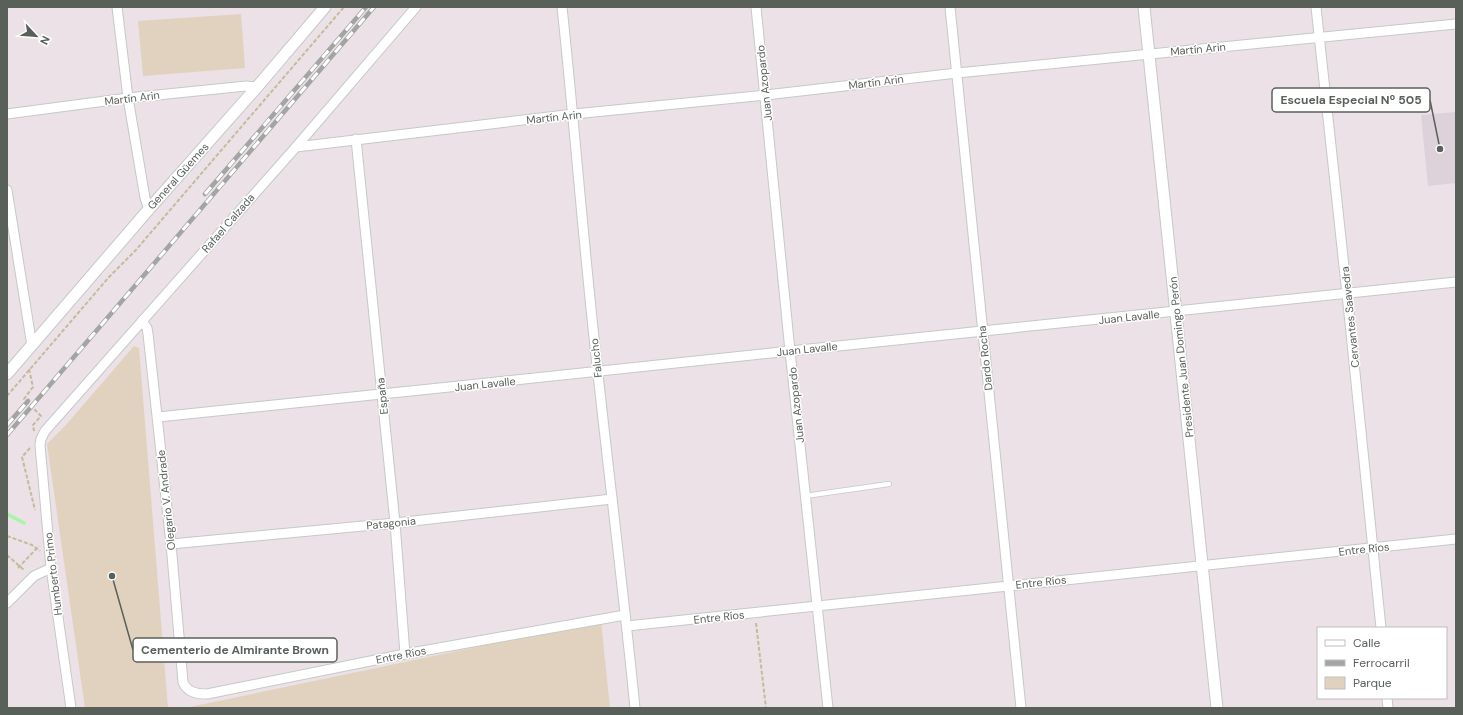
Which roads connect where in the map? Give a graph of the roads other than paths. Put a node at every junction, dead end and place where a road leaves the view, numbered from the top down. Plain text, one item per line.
1 (117, 7) edge
2 (325, 7) edge
3 (416, 7) edge
4 (562, 7) edge
5 (756, 7) edge
6 (950, 7) edge
7 (1144, 7) edge
8 (1316, 7) edge
9 (1456, 24) edge
10 (1320, 38) junction
11 (1149, 54) junction
12 (957, 73) junction
13 (257, 87) junction
14 (766, 96) junction
15 (128, 98) junction
16 (7, 114) edge
17 (574, 114) junction
18 (356, 139) junction
19 (296, 146) junction
20 (7, 190) edge
21 (149, 209) junction
22 (1456, 282) edge
23 (1347, 294) junction
24 (1177, 312) junction
25 (142, 321) junction
26 (982, 332) junction
27 (32, 346) junction
28 (790, 351) junction
29 (597, 372) junction
30 (7, 374) edge
31 (381, 395) junction
32 (158, 417) junction
33 (41, 439) joint
34 (889, 484) dead end
35 (805, 496) junction
36 (612, 499) junction
37 (394, 523) junction
38 (1456, 540) edge
39 (171, 544) junction
40 (1373, 548) junction
41 (1202, 566) junction
42 (51, 568) junction
43 (1008, 585) junction
44 (7, 604) edge
45 (817, 606) junction
46 (625, 615) junction
47 (627, 626) junction
48 (1380, 627) edge
49 (405, 654) junction
50 (183, 682) joint
51 (71, 708) edge
52 (635, 708) edge
53 (828, 708) edge
54 (1021, 708) edge
55 (1217, 708) edge

1 - 15 street
2 - 13 street, General Güemes
3 - 19 street, Rafael Calzada
4 - 17 street, Falucho
5 - 14 street, Juan Azopardo
6 - 12 street, Dardo Rocha
7 - 11 street, Presidente Juan Domingo Perón
8 - 10 street, Cervantes Saavedra
9 - 10 street, Martín Arin
10 - 11 street, Martín Arin
10 - 23 street, Cervantes Saavedra
11 - 12 street, Martín Arin
11 - 24 street, Presidente Juan Domingo Perón
12 - 14 street, Martín Arin
12 - 26 street, Dardo Rocha
13 - 15 street, Martín Arin
13 - 21 street, General Güemes
14 - 17 street, Martín Arin
14 - 28 street, Juan Azopardo
15 - 16 street, Martín Arin
15 - 21 street
17 - 18 street, Martín Arin
17 - 29 street, Falucho
18 - 19 street, Martín Arin
18 - 31 street, España
19 - 25 street, Rafael Calzada
20 - 27 street
21 - 27 street, General Güemes
22 - 23 street, Juan Lavalle
23 - 24 street, Juan Lavalle
23 - 40 street, Cervantes Saavedra
24 - 26 street, Juan Lavalle
24 - 41 street, Presidente Juan Domingo Perón
25 - 32 street, Olegario V. Andrade
25 - 33 street, Rafael Calzada
26 - 28 street, Juan Lavalle
26 - 43 street, Dardo Rocha
27 - 30 street, General Güemes
28 - 29 street, Juan Lavalle
28 - 35 street, Juan Azopardo
29 - 31 street, Juan Lavalle
29 - 36 street, Falucho
31 - 32 street, Juan Lavalle
31 - 37 street, España
32 - 39 street, Olegario V. Andrade
33 - 42 street, Humberto Primo
34 - 35 lane
35 - 45 street, Juan Azopardo
36 - 37 street, Patagonia
36 - 46 street, Falucho
37 - 39 street, Patagonia
37 - 49 street, España
38 - 40 street, Entre Ríos
39 - 50 street, Olegario V. Andrade
40 - 41 street, Entre Ríos
40 - 48 street, Cervantes Saavedra
41 - 43 street, Entre Ríos
41 - 55 street, Presidente Juan Domingo Perón
42 - 44 street
42 - 51 street, Humberto Primo
43 - 45 street, Entre Ríos
43 - 54 street, Dardo Rocha
45 - 47 street, Entre Ríos
45 - 53 street, Juan Azopardo
46 - 47 street, Falucho
46 - 49 street, Entre Ríos
47 - 52 street, Falucho
49 - 50 street, Entre Ríos

